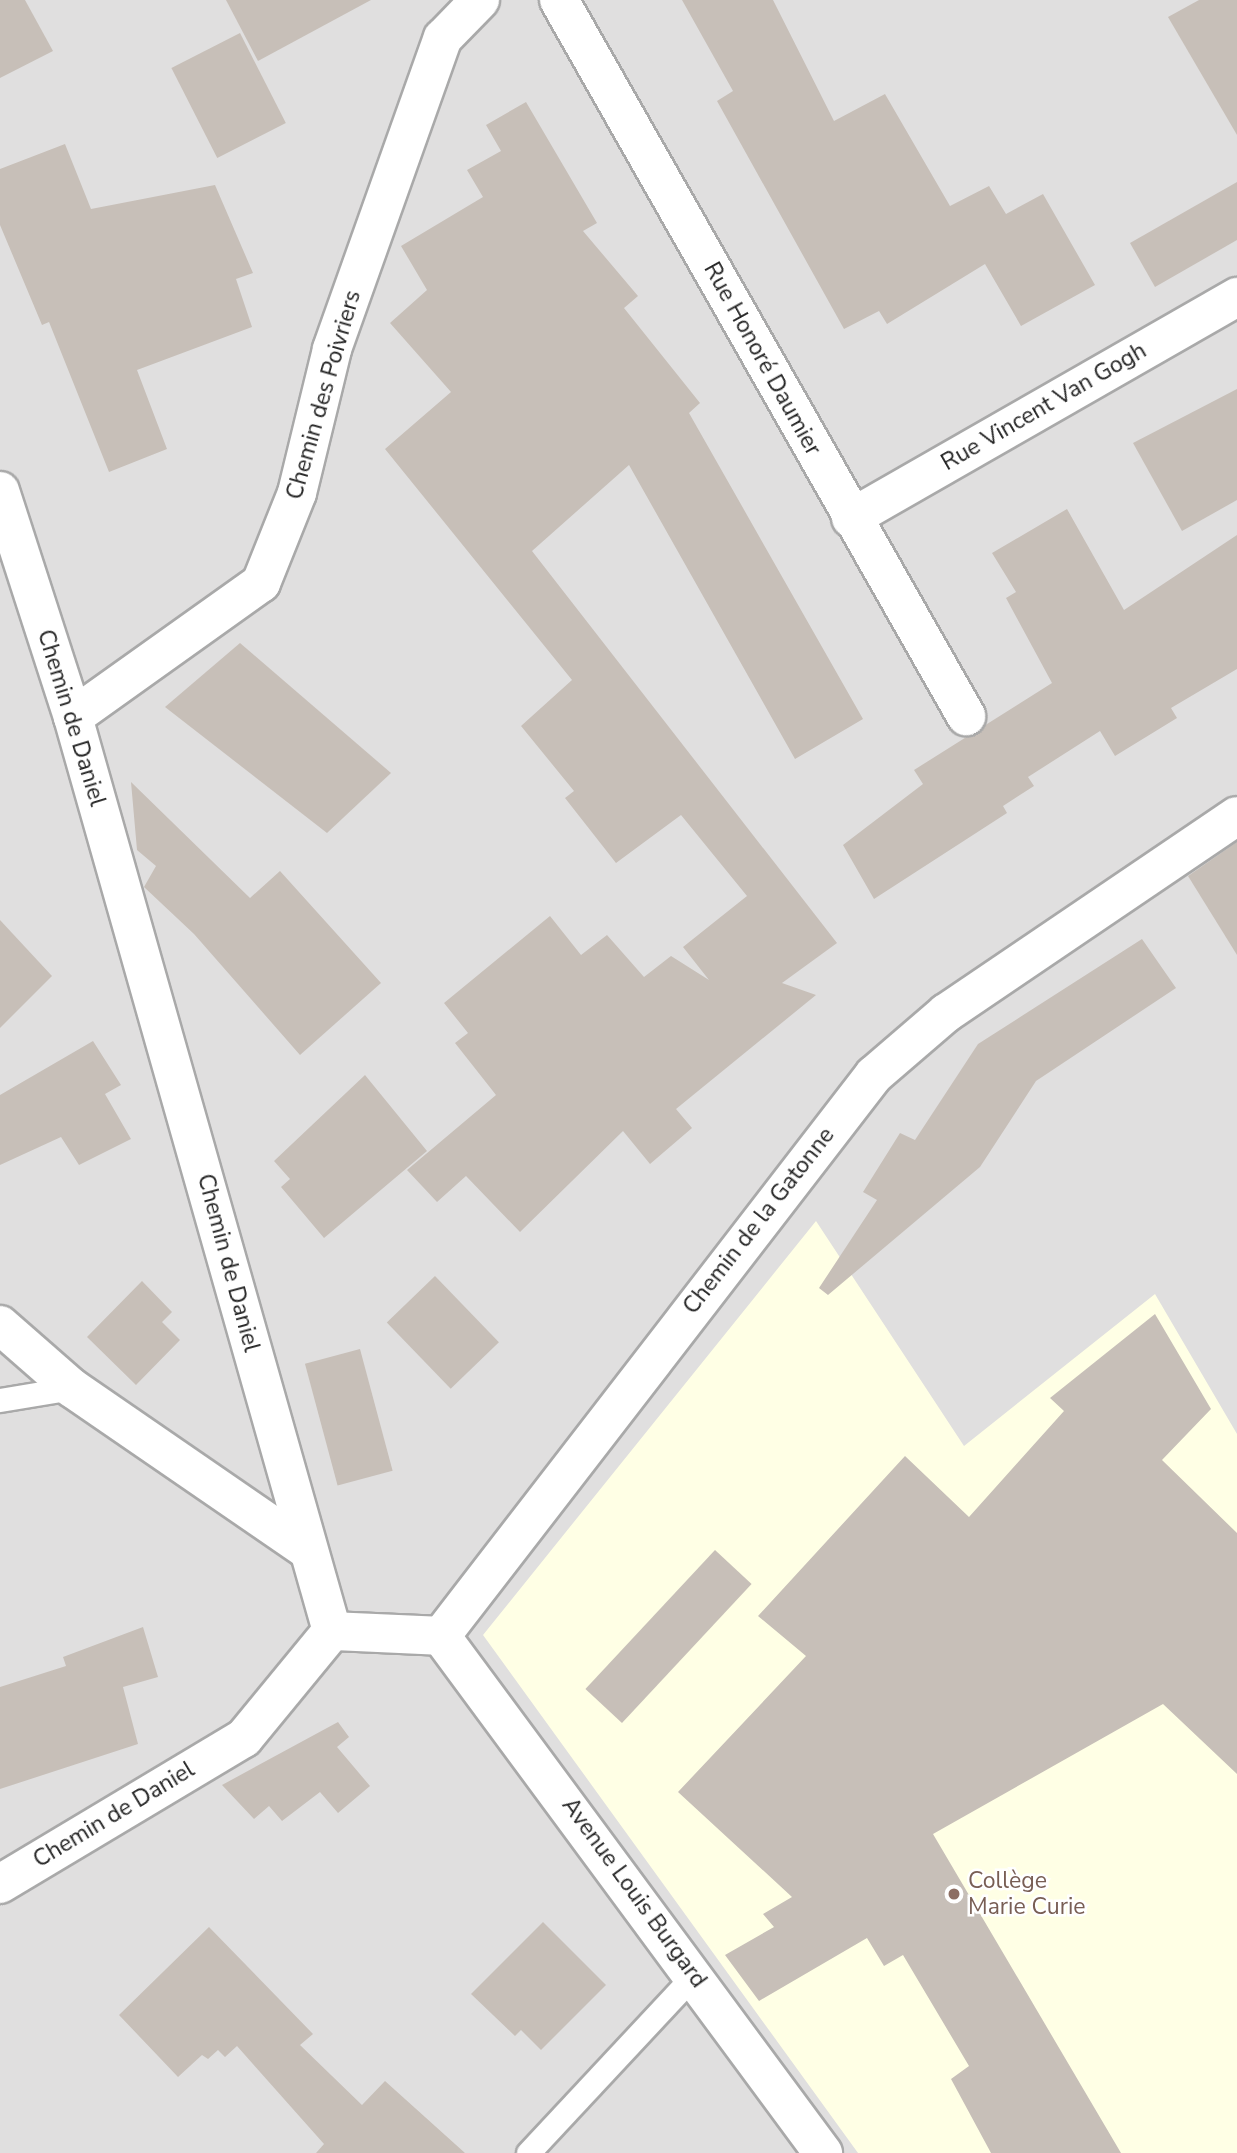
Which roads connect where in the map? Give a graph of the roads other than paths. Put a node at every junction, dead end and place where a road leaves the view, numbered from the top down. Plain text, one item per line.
1 (480, 0) edge
2 (559, 0) edge
3 (1237, 297) edge
4 (0, 491) edge
5 (852, 518) junction
6 (966, 716) dead end
7 (73, 717) junction
8 (1237, 816) edge
9 (0, 1325) edge
10 (72, 1388) junction
11 (0, 1400) edge
12 (305, 1548) junction
13 (332, 1631) junction
14 (441, 1636) junction
15 (0, 1884) edge
16 (693, 1976) junction
17 (528, 2153) edge
18 (823, 2153) edge

1 - 7 street, Chemin des Poivriers
2 - 5 street, Rue Honoré Daumier
3 - 5 street, Rue Vincent Van Gogh
4 - 7 street, Chemin de Daniel
5 - 6 street, Rue Honoré Daumier
7 - 12 street, Chemin de Daniel
8 - 14 street, Chemin de la Gatonne
9 - 10 street
10 - 11 lane
10 - 12 street
12 - 13 street, Chemin de Daniel
13 - 14 street
13 - 15 street, Chemin de Daniel
14 - 16 street, Avenue Louis Burgard
16 - 17 lane
16 - 18 street, Avenue Louis Burgard

